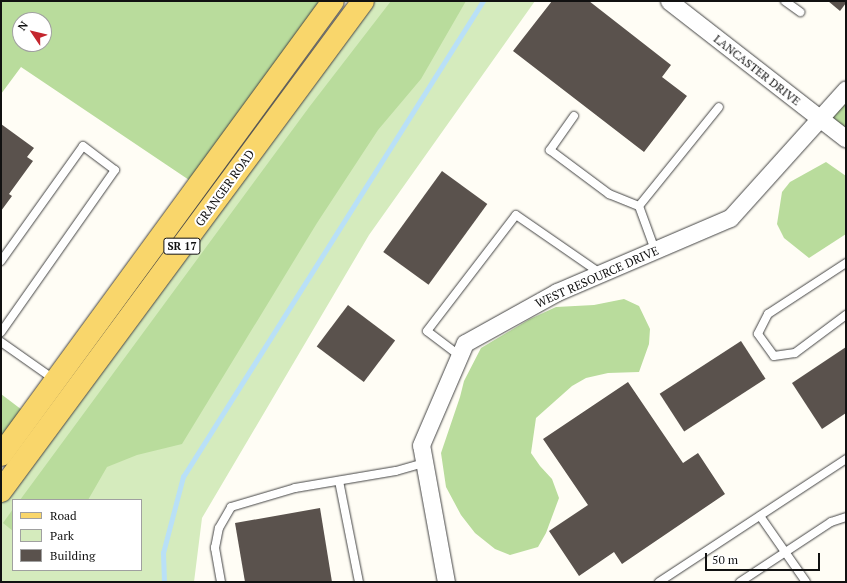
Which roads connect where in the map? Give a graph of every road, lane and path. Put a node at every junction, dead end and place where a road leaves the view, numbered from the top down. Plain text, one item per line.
1 (333, 1) edge
2 (362, 1) edge
3 (785, 1) edge
4 (679, 4) edge
5 (800, 12) dead end
6 (846, 89) edge
7 (719, 107) dead end
8 (574, 116) dead end
9 (820, 120) junction
10 (846, 139) edge
11 (639, 206) junction
12 (655, 250) junction
13 (1, 261) edge
14 (846, 262) edge
15 (601, 274) junction
16 (846, 315) edge
17 (1, 332) edge
18 (1, 342) edge
19 (460, 356) junction
20 (56, 381) junction
21 (1, 455) edge
22 (846, 459) edge
23 (424, 463) junction
24 (339, 481) junction
25 (1, 491) edge
26 (760, 516) junction
27 (846, 517) edge
28 (785, 552) junction
29 (222, 582) edge
30 (359, 582) edge
31 (446, 582) edge
32 (659, 582) edge
33 (740, 582) edge
34 (806, 582) edge

1 - 20 main road, GRANGER ROAD / SR 17
2 - 25 main road, GRANGER ROAD / SR 17
3 - 5 lane
4 - 9 street, LANCASTER DRIVE
6 - 9 street, WEST RESOURCE DRIVE
7 - 11 lane
8 - 11 lane
9 - 10 street, LANCASTER DRIVE
9 - 12 street, WEST RESOURCE DRIVE
11 - 12 lane
12 - 15 street, WEST RESOURCE DRIVE
13 - 17 lane
14 - 16 lane
15 - 19 street, WEST RESOURCE DRIVE
15 - 19 lane
18 - 20 lane
19 - 23 street, WEST RESOURCE DRIVE
20 - 21 main road, GRANGER ROAD / SR 17
22 - 26 lane
23 - 24 lane
23 - 31 street, WEST RESOURCE DRIVE
24 - 29 lane
24 - 30 lane
26 - 28 lane
26 - 32 lane
27 - 28 lane
28 - 33 lane
28 - 34 lane

